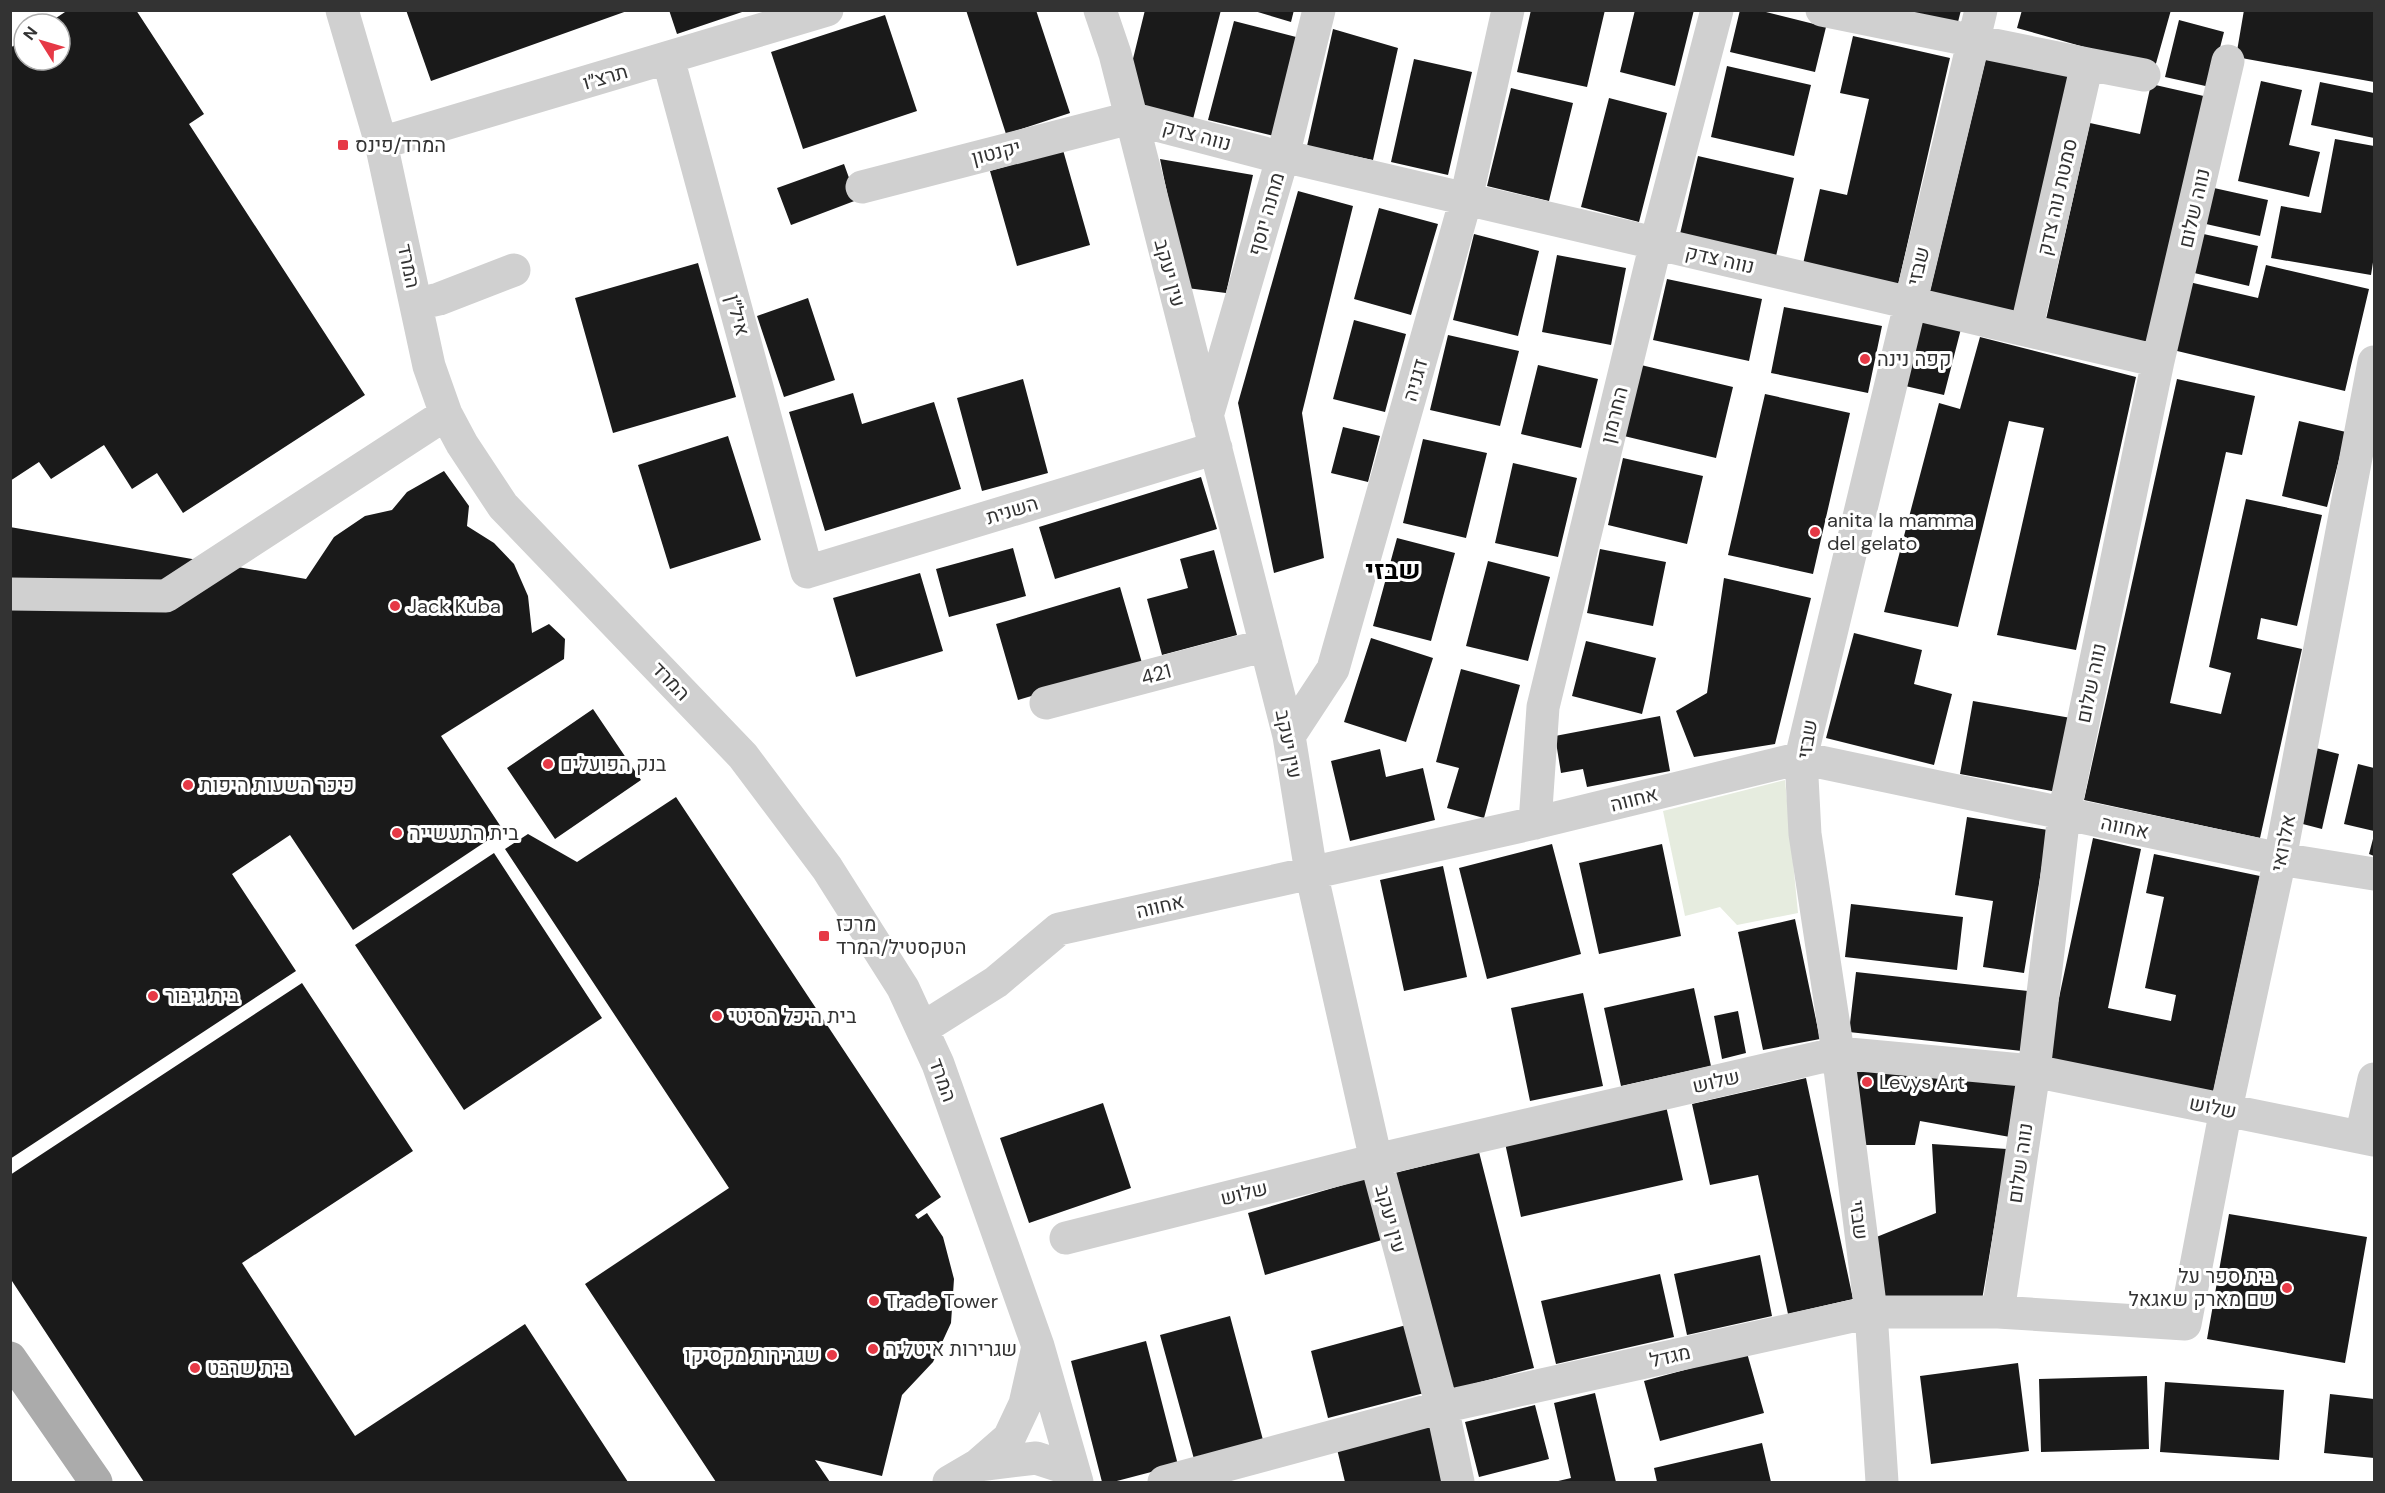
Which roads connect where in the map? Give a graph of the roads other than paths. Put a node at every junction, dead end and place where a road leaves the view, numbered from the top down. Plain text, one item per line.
1 (342, 10) edge
2 (1100, 10) edge
3 (1120, 10) edge
4 (1319, 10) edge
5 (1508, 10) edge
6 (1717, 10) edge
7 (1822, 10) edge
8 (814, 12) edge
9 (1977, 26) edge
10 (1115, 54) junction
11 (668, 58) junction
12 (2228, 61) dead end
13 (2087, 64) junction
14 (2144, 75) dead end
15 (1130, 118) junction
16 (381, 143) junction
17 (1273, 154) junction
18 (862, 187) dead end
19 (1466, 199) junction
20 (1656, 243) junction
21 (514, 270) dead end
22 (1909, 303) junction
23 (417, 304) junction
24 (2026, 330) junction
25 (2158, 361) junction
26 (2374, 362) edge
27 (446, 414) junction
28 (1207, 416) junction
29 (1216, 448) junction
30 (807, 572) joint
31 (10, 594) edge
32 (1266, 645) junction
33 (1046, 703) dead end
34 (1289, 736) junction
35 (1801, 758) junction
36 (2064, 814) junction
37 (1535, 823) junction
38 (2280, 859) junction
39 (1311, 872) junction
40 (2374, 874) edge
41 (923, 1028) junction
42 (1838, 1053) junction
43 (2034, 1071) junction
44 (2374, 1079) edge
45 (2226, 1109) junction
46 (2368, 1138) edge
47 (1376, 1160) junction
48 (1066, 1238) dead end
49 (1871, 1312) junction
50 (1998, 1312) junction
51 (2186, 1324) joint
52 (1038, 1346) junction
53 (10, 1358) edge
54 (1442, 1407) junction
55 (978, 1465) junction
56 (1075, 1476) edge
57 (96, 1482) edge
58 (949, 1482) edge
59 (1164, 1482) edge
60 (1458, 1482) edge
61 (1882, 1482) edge

1 - 16 street, המרד
2 - 10 street, עין יעקב
3 - 10 street
4 - 17 street, מחנה יוסף
5 - 19 street, דגניה
6 - 20 street, החרמון
7 - 9 street
8 - 11 street, תרצ״ו
9 - 13 street
9 - 22 street, שבזי
10 - 15 street, עין יעקב
11 - 16 street, תרצ״ו
11 - 30 street, איל״ן
12 - 25 street, נווה שלום
13 - 14 street
13 - 24 street, סמטת נוה צדק
15 - 17 street, נווה צדק
15 - 18 street, יקנטון
15 - 28 street, עין יעקב
16 - 23 street, המרד
17 - 19 street, נווה צדק
17 - 28 street, מחנה יוסף
19 - 20 street, נווה צדק
19 - 34 street, דגניה
20 - 22 street, נווה צדק
20 - 37 street, החרמון
21 - 23 street
22 - 24 street, נווה צדק
22 - 35 street, שבזי
23 - 27 street, המרד
24 - 25 street, נווה צדק
25 - 36 street, נווה שלום
26 - 38 street, אלרואי
27 - 31 street
27 - 41 street, המרד
28 - 29 street, עין יעקב
29 - 30 street, השנית
29 - 32 street, עין יעקב
32 - 33 street, 421
32 - 34 street, עין יעקב
34 - 39 street, עין יעקב
35 - 36 street, אחווה
35 - 37 street, אחווה
35 - 42 street, שבזי
36 - 38 street, אחווה
36 - 43 street, נווה שלום
37 - 39 street, אחווה
38 - 40 street, אחווה
38 - 45 street, אלרואי
39 - 41 street, אחווה
39 - 47 street, עין יעקב
41 - 52 street, המרד
42 - 43 street, שלוש
42 - 47 street, שלוש
42 - 49 street, שבזי
43 - 45 street, שלוש
43 - 50 street, נווה שלום
44 - 46 street
45 - 46 street, שלוש
45 - 51 street, אלרואי
47 - 48 street, שלוש
47 - 54 street, עין יעקב
49 - 50 street, מגדל
49 - 54 street, מגדל
49 - 61 street, שבזי
50 - 51 street, מגדל
52 - 55 street
52 - 56 street, המרד
53 - 57 main road
54 - 59 street, מגדל
54 - 60 street, עין יעקב
55 - 56 street
55 - 58 street

